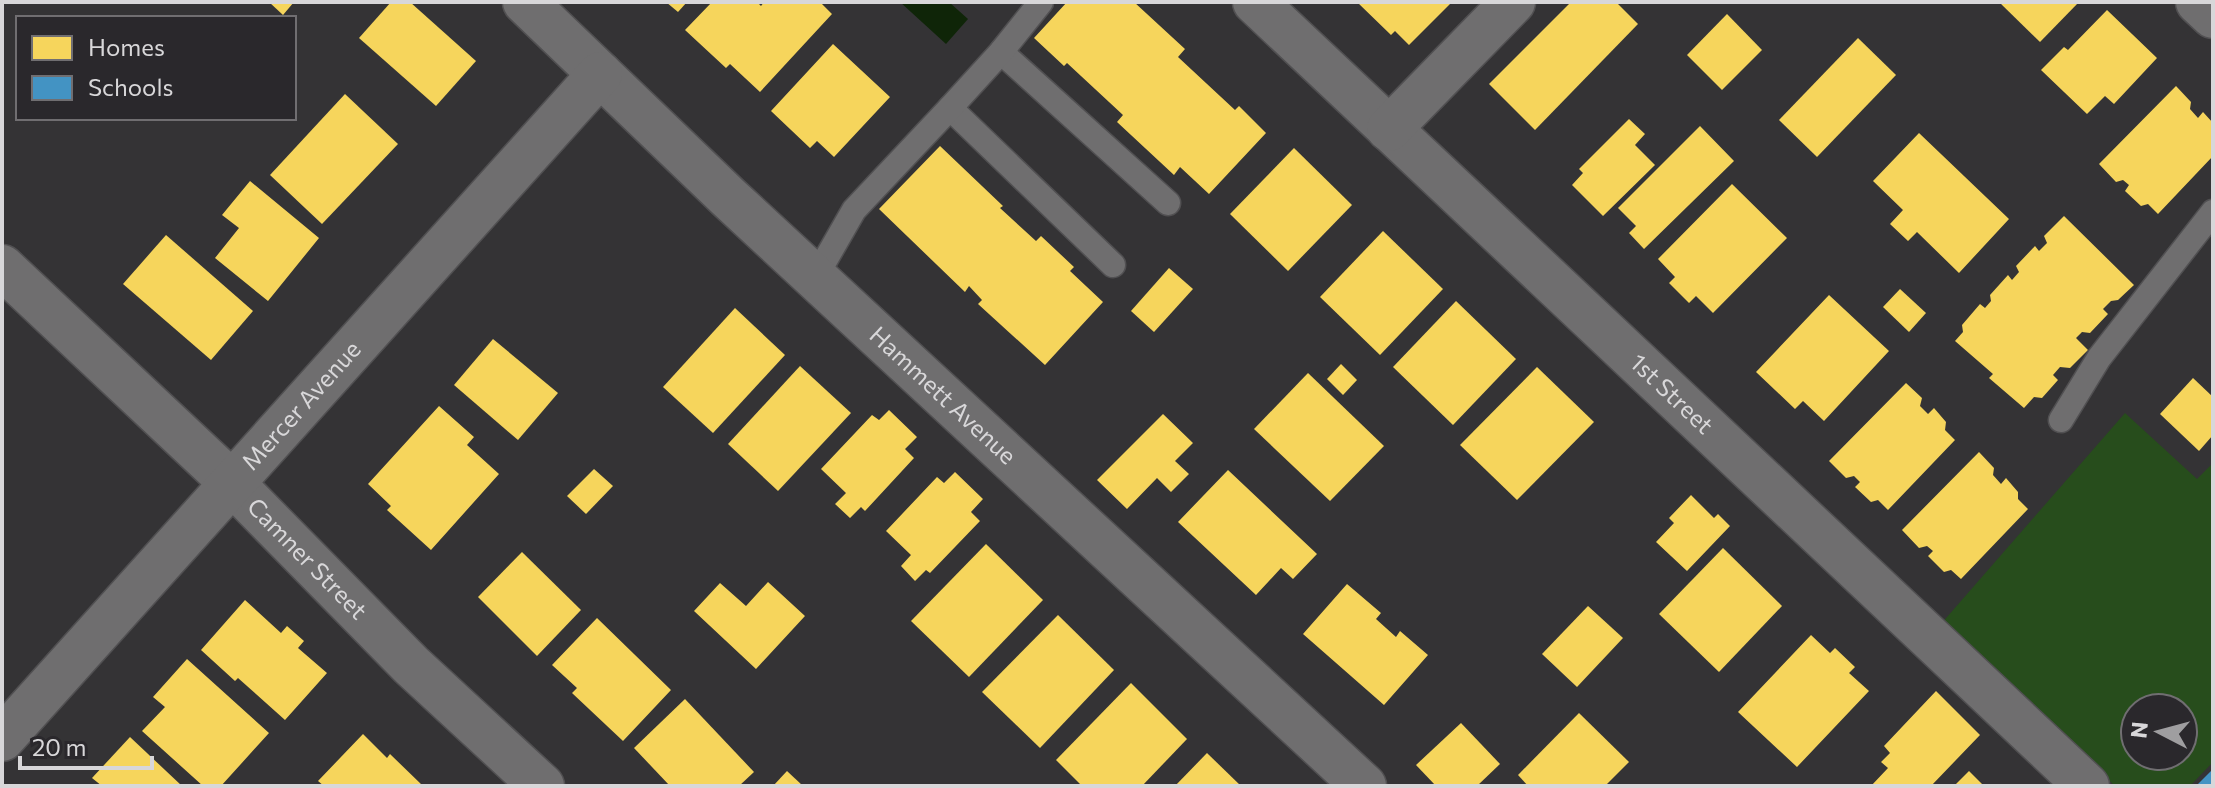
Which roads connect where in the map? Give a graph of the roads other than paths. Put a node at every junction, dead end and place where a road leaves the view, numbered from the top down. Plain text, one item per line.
1 (525, 2) edge
2 (1041, 2) edge
3 (1255, 2) edge
4 (1513, 2) edge
5 (2198, 2) edge
6 (2213, 16) edge
7 (1001, 52) junction
8 (600, 74) junction
9 (950, 108) junction
10 (1389, 129) junction
11 (1168, 203) dead end
12 (2213, 212) edge
13 (1113, 265) dead end
14 (2, 267) edge
15 (815, 278) junction
16 (2061, 420) dead end
17 (232, 483) junction
18 (2, 739) edge
19 (542, 786) edge
20 (1364, 786) edge
21 (2087, 786) edge

1 - 8 street, Hammett Avenue
2 - 7 lane
3 - 10 street, 1st Street
4 - 10 street
5 - 6 street
7 - 9 lane
7 - 11 lane
8 - 15 street, Hammett Avenue
8 - 17 street, Mercer Avenue
9 - 13 lane
9 - 15 lane
10 - 21 street, 1st Street
12 - 16 lane
14 - 17 street, Camner Street
15 - 20 street, Hammett Avenue
17 - 18 street, Mercer Avenue
17 - 19 street, Camner Street

